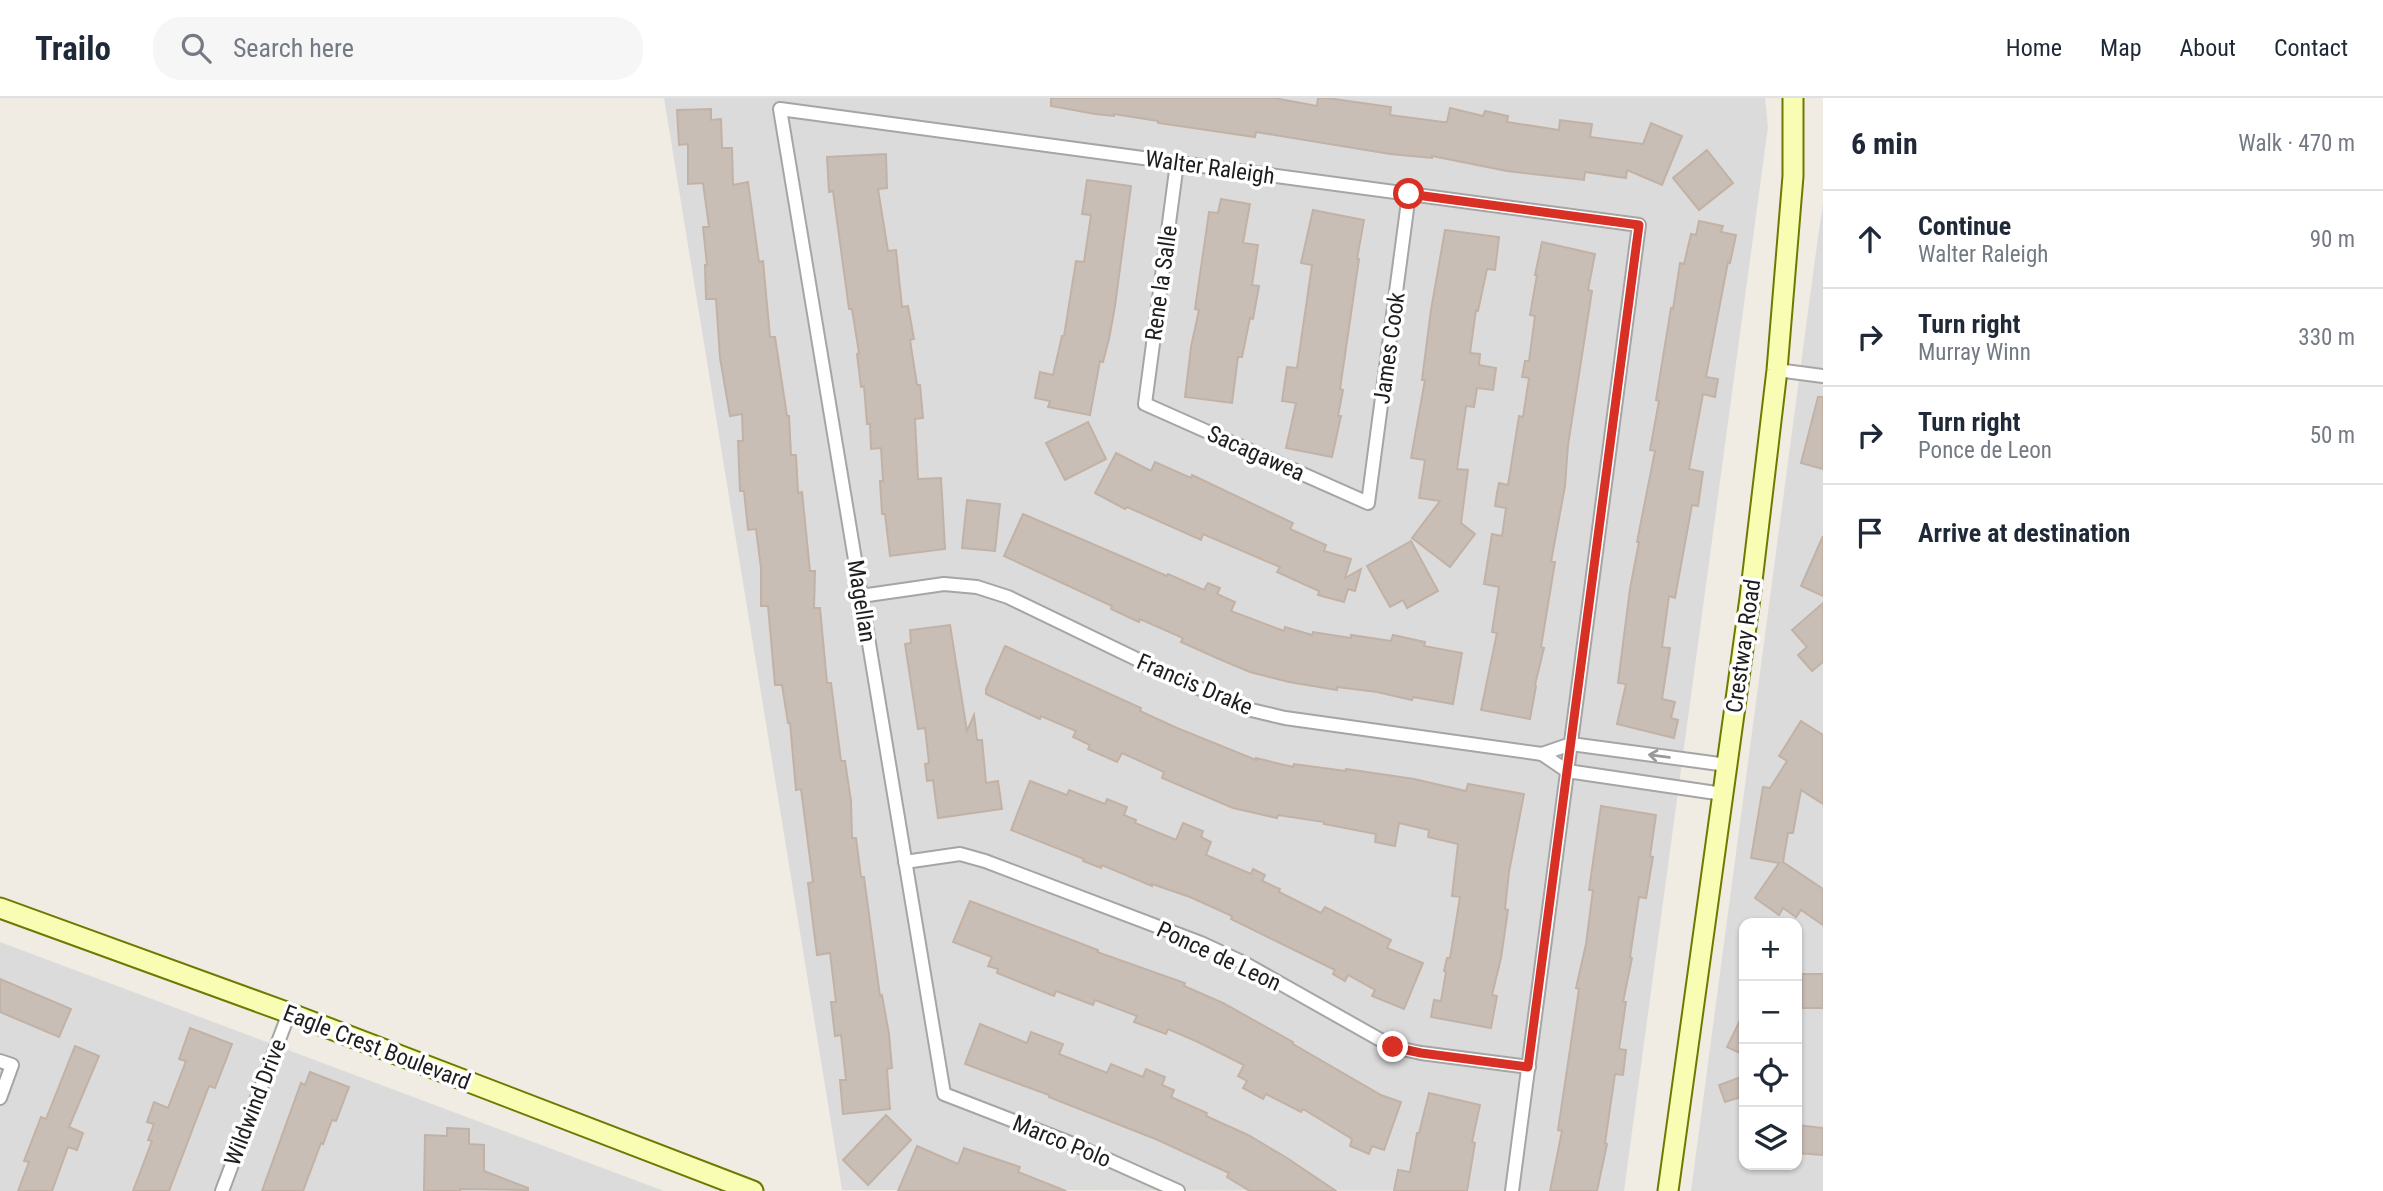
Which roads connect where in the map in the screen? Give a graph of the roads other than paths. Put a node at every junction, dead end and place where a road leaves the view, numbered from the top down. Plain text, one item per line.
1 (1793, 98) edge
2 (780, 109) joint
3 (1177, 163) junction
4 (1409, 194) junction
5 (1777, 370) junction
6 (1823, 376) edge
7 (1145, 404) joint
8 (1368, 503) joint
9 (861, 596) junction
10 (1571, 744) junction
11 (1542, 754) junction
12 (1727, 765) junction
13 (1567, 771) junction
14 (1723, 794) junction
15 (905, 862) junction
16 (0, 908) edge
17 (289, 1013) junction
18 (6, 1063) edge
19 (1528, 1067) junction
20 (944, 1094) joint
21 (0, 1098) edge
22 (222, 1191) edge
23 (753, 1191) edge
24 (1178, 1191) edge
25 (1512, 1191) edge
26 (1668, 1191) edge

1 - 5 main road, Crestway Road
2 - 3 street, Walter Raleigh
2 - 9 street, Magellan
3 - 4 street, Walter Raleigh
3 - 7 street, Rene la Salle
4 - 8 street, James Cook
4 - 10 street, Walter Raleigh
5 - 6 street
5 - 12 main road, Crestway Road
7 - 8 street, Sacagawea
9 - 11 street, Francis Drake
9 - 15 street, Magellan
10 - 11 street, Francis Drake
12 -> 10 street, Francis Drake
10 - 13 street
11 - 13 street, Francis Drake
12 - 14 main road, Crestway Road
13 - 14 street, Francis Drake
13 - 19 street
14 - 26 main road, Crestway Road
15 - 19 street, Ponce de Leon
15 - 20 street, Magellan
16 - 17 main road, Eagle Crest Boulevard
17 - 22 street, Wildwind Drive
17 - 23 main road, Eagle Crest Boulevard
18 - 21 street
19 - 25 street
20 - 24 street, Marco Polo

